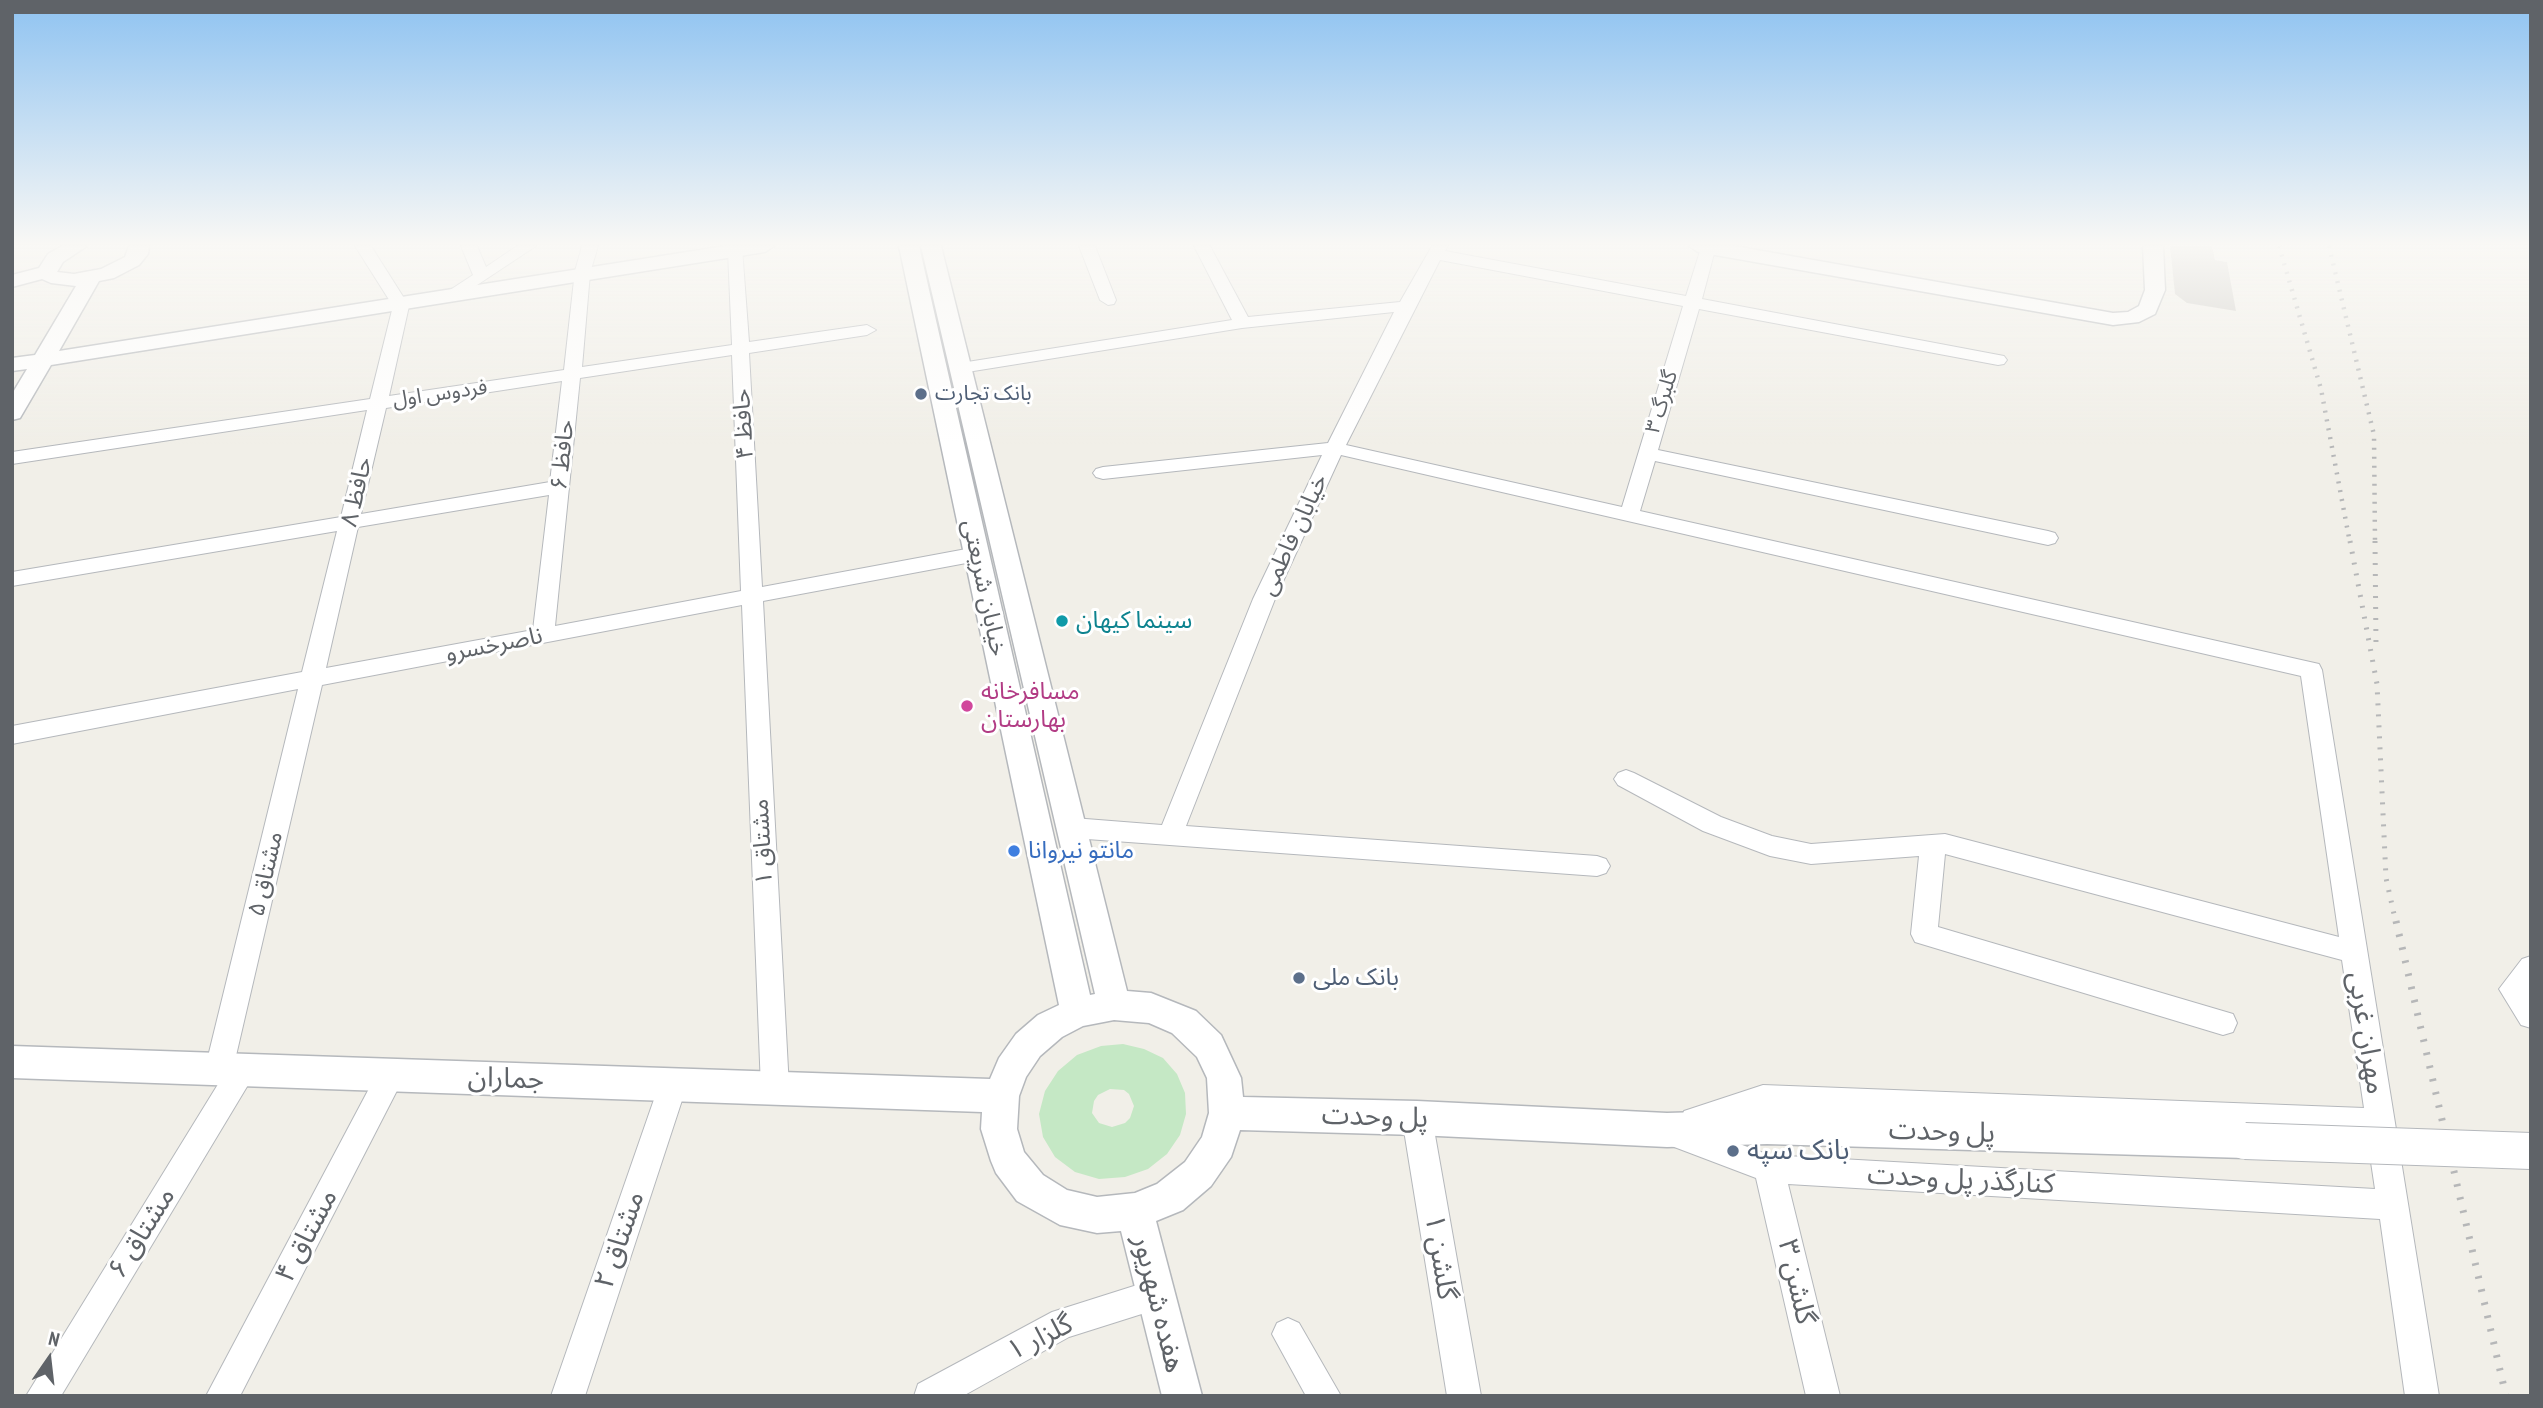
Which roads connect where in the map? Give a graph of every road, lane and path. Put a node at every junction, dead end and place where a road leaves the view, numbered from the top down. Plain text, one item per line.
1 (71, 312) edge
2 (363, 312) edge
3 (400, 312) edge
4 (579, 312) edge
5 (739, 312) edge
6 (923, 312) edge
7 (947, 312) edge
8 (1236, 312) edge
9 (1351, 312) edge
10 (1403, 312) edge
11 (1690, 312) edge
12 (1740, 312) edge
13 (2071, 312) edge
14 (2145, 312) edge
15 (1242, 323) junction
16 (867, 330) dead end
17 (741, 349) junction
18 (43, 360) junction
19 (1998, 360) dead end
20 (12, 365) edge
21 (961, 369) junction
22 (572, 374) junction
23 (378, 403) junction
24 (12, 413) edge
25 (1335, 448) junction
26 (1647, 454) junction
27 (12, 458) edge
28 (1103, 473) dead end
29 (559, 487) junction
30 (1629, 515) junction
31 (350, 522) junction
32 (2048, 538) dead end
33 (976, 554) junction
34 (12, 579) edge
35 (752, 596) junction
36 (543, 636) junction
37 (312, 679) junction
38 (12, 736) edge
39 (1626, 779) dead end
40 (1073, 828) junction
41 (1171, 834) junction
42 (1933, 845) junction
43 (1597, 866) dead end
44 (2354, 952) junction
45 (2531, 967) edge
46 (1114, 1005) junction
47 (1077, 1012) junction
48 (2531, 1016) edge
49 (2223, 1023) dead end
50 (12, 1062) edge
51 (231, 1070) junction
52 (391, 1075) junction
53 (673, 1085) junction
54 (775, 1088) junction
55 (1001, 1096) junction
56 (1227, 1113) junction
57 (1417, 1118) junction
58 (2380, 1122) junction
59 (1667, 1130) junction
60 (2531, 1151) edge
61 (1769, 1169) junction
62 (2393, 1205) junction
63 (1135, 1211) junction
64 (1156, 1295) junction
65 (1287, 1334) dead end
66 (42, 1396) edge
67 (222, 1396) edge
68 (568, 1396) edge
69 (930, 1396) edge
70 (1182, 1396) edge
71 (1325, 1396) edge
72 (1464, 1396) edge
73 (1823, 1396) edge
74 (2422, 1396) edge

1 - 18 street
2 - 18 street
3 - 23 street, حافظ ۸
4 - 22 street, حافظ ۶
5 - 17 street, حافظ ۴
6 - 33 street, خیابان شریعتی
7 - 21 street, خیابان شریعتی
8 - 15 street
9 - 15 street
10 - 25 street, خیابان فاطمی
11 - 26 street, گلبرگ ۳
12 - 19 street
13 - 14 street
15 - 21 street
16 - 17 street, فردوس اول
17 - 22 street, فردوس اول
17 - 35 street, حافظ ۴
18 - 20 street
18 - 24 street
21 - 40 street, خیابان شریعتی
22 - 23 street, فردوس اول
22 - 29 street, حافظ ۶
23 - 27 street, فردوس اول
23 - 31 street, حافظ ۸
25 - 28 street
25 - 30 street
25 - 41 street, خیابان فاطمی
26 - 30 street, گلبرگ ۳
26 - 32 street
29 - 31 street
29 - 36 street, حافظ ۶
30 - 44 street, مهران غربی
31 - 34 street
31 - 37 street, حافظ ۸
33 - 35 street, ناصرخسرو
33 - 47 street, خیابان شریعتی
35 - 36 street, ناصرخسرو
35 - 54 street, مشتاق ۱
36 - 37 street, ناصرخسرو
37 - 38 street, ناصرخسرو
37 - 51 street, مشتاق ۵
39 - 42 street
40 - 41 street
40 - 46 street, خیابان شریعتی
41 - 43 street
42 - 44 street
42 - 49 street
44 - 58 street, مهران غربی
45 - 48 street
46 - 47 street
46 - 56 street
47 - 55 street
50 - 51 street, جماران
51 - 52 street, جماران
51 - 66 street, مشتاق ۶
52 - 53 street, جماران
52 - 67 street, مشتاق ۴
53 - 54 street, جماران
53 - 68 street, مشتاق ۲
54 - 55 street, جماران
55 - 63 street
56 - 57 street, پل وحدت
56 - 63 street
57 - 59 street, پل وحدت
57 - 72 street, گلشن ۱
58 - 59 street
58 - 62 street, مهران غربی
59 - 60 street, پل وحدت, bridge
59 - 61 street, کنارگذر پل وحدت
61 - 62 street, کنارگذر پل وحدت
61 - 73 street, گلشن ۳
62 - 74 street, مهران غربی
63 - 64 street, هفده شهریور
64 - 69 street, گلزار ۱
64 - 70 street, هفده شهریور
65 - 71 street

